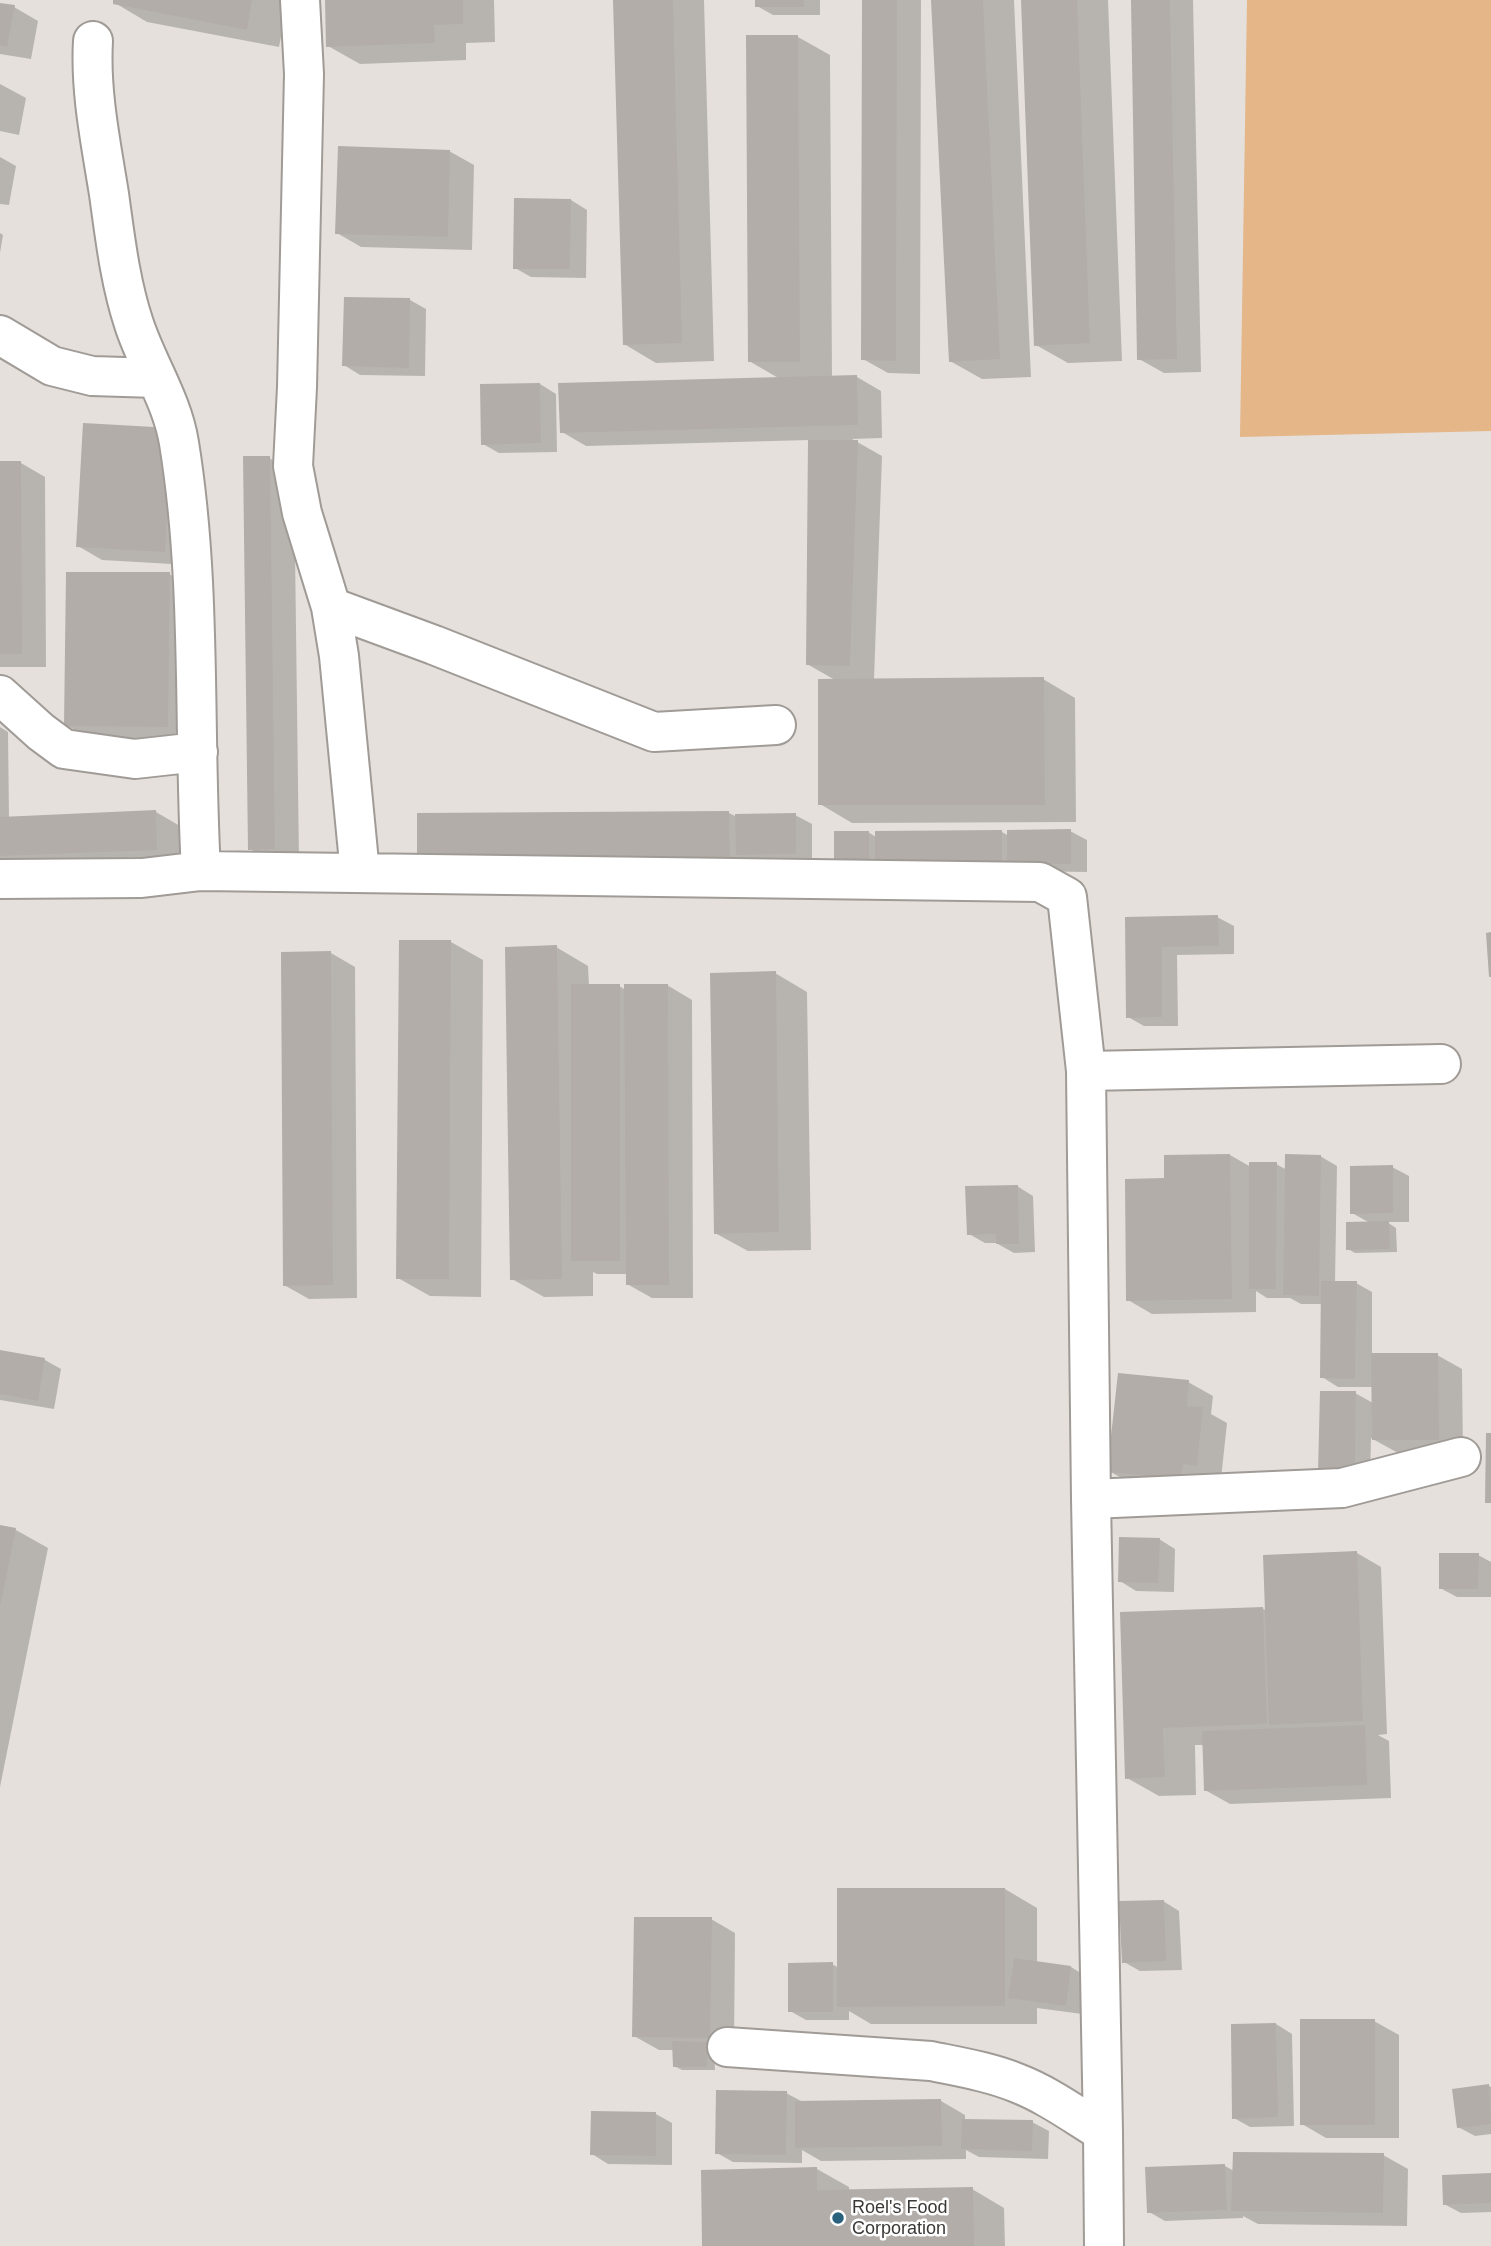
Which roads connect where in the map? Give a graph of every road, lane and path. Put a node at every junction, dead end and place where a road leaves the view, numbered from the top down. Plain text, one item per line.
1 (300, 0) edge
2 (93, 41) dead end
3 (0, 335) edge
4 (156, 378) junction
5 (331, 607) junction
6 (0, 695) edge
7 (776, 725) dead end
8 (198, 752) junction
9 (201, 871) junction
10 (359, 873) junction
11 (0, 879) edge
12 (1441, 1064) dead end
13 (1086, 1071) junction
14 (1461, 1457) dead end
15 (1091, 1499) junction
16 (727, 2047) dead end
17 (1103, 2132) junction
18 (1104, 2246) edge

1 - 5 street
2 - 4 street
3 - 4 street
4 - 8 street
5 - 7 street
5 - 10 street
6 - 8 street
8 - 9 street
9 - 10 street
9 - 11 street
10 - 13 street
12 - 13 street
13 - 15 street
14 - 15 street
15 - 17 street
16 - 17 street
17 - 18 street

